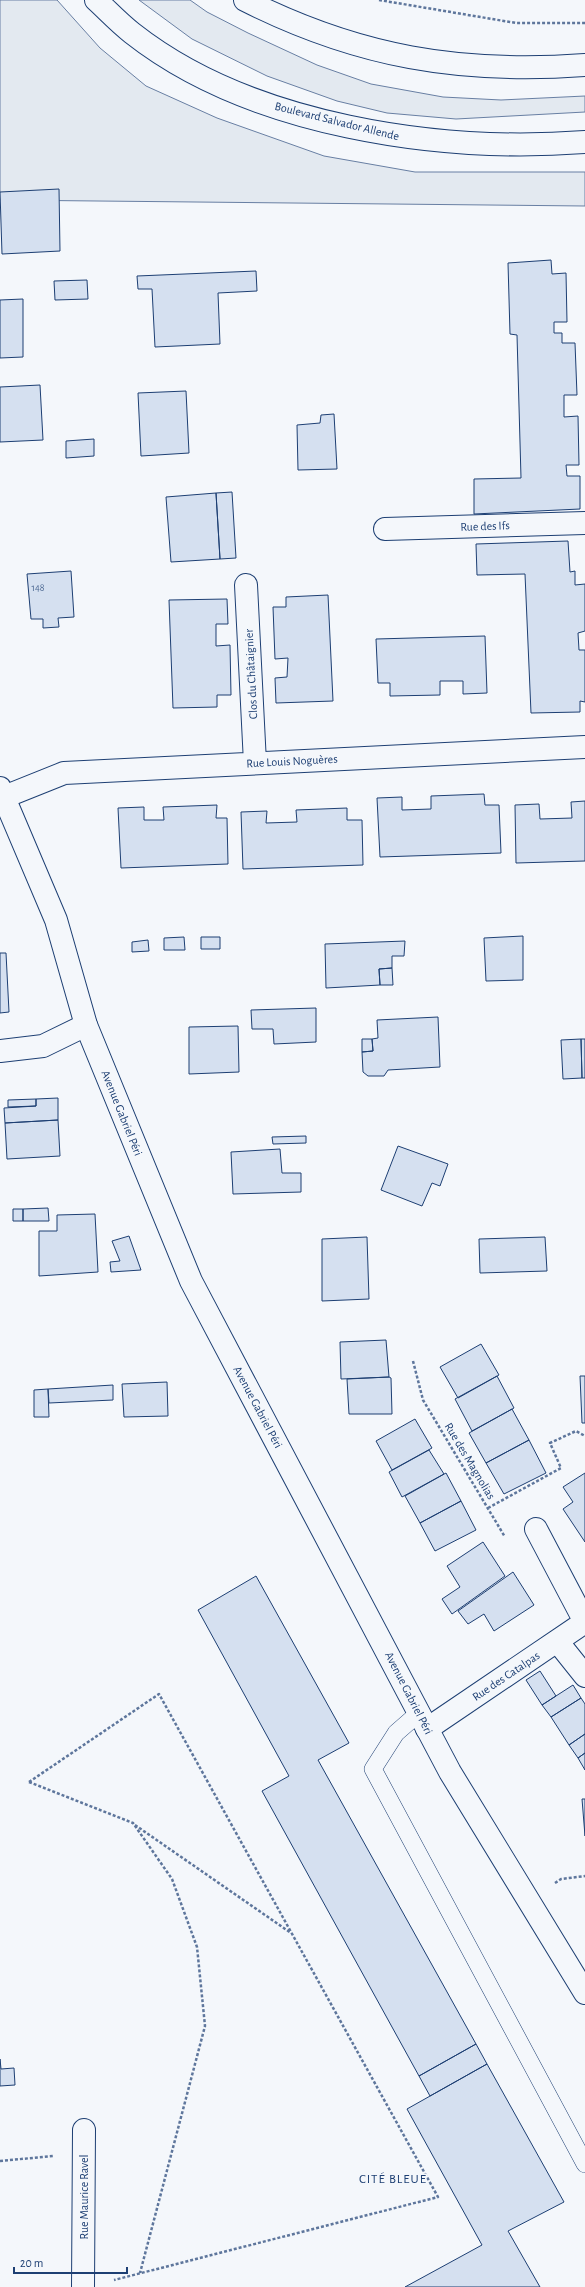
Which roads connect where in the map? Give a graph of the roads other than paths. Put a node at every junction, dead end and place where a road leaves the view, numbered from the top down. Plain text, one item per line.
1 (96, 0) edge
2 (245, 0) edge
3 (585, 65) edge
4 (585, 142) edge
5 (585, 523) edge
6 (384, 529) dead end
7 (246, 585) dead end
8 (585, 747) edge
9 (255, 763) junction
10 (2, 792) edge
11 (86, 1025) junction
12 (0, 1051) edge
13 (536, 1529) road end
14 (585, 1622) edge
15 (557, 1641) junction
16 (585, 1676) edge
17 (424, 1720) junction
18 (585, 1993) edge
19 (84, 2130) dead end
20 (585, 2164) edge
21 (83, 2287) edge

1 - 4 street, Boulevard Salvador Allende
2 - 3 street
5 - 6 street, Rue des Ifs
7 - 9 street, Clos du Châtaignier
8 - 9 street, Rue Louis Noguères
9 - 10 street, Rue Louis Noguères
10 - 11 street, Avenue Gabriel Péri
11 - 12 street
11 - 17 street, Avenue Gabriel Péri
13 - 14 street
14 - 15 street, Rue des Catalpas
15 - 16 street
15 - 17 street, Rue des Catalpas
17 - 18 street, Avenue Gabriel Péri
17 - 20 lane
19 - 21 street, Rue Maurice Ravel

